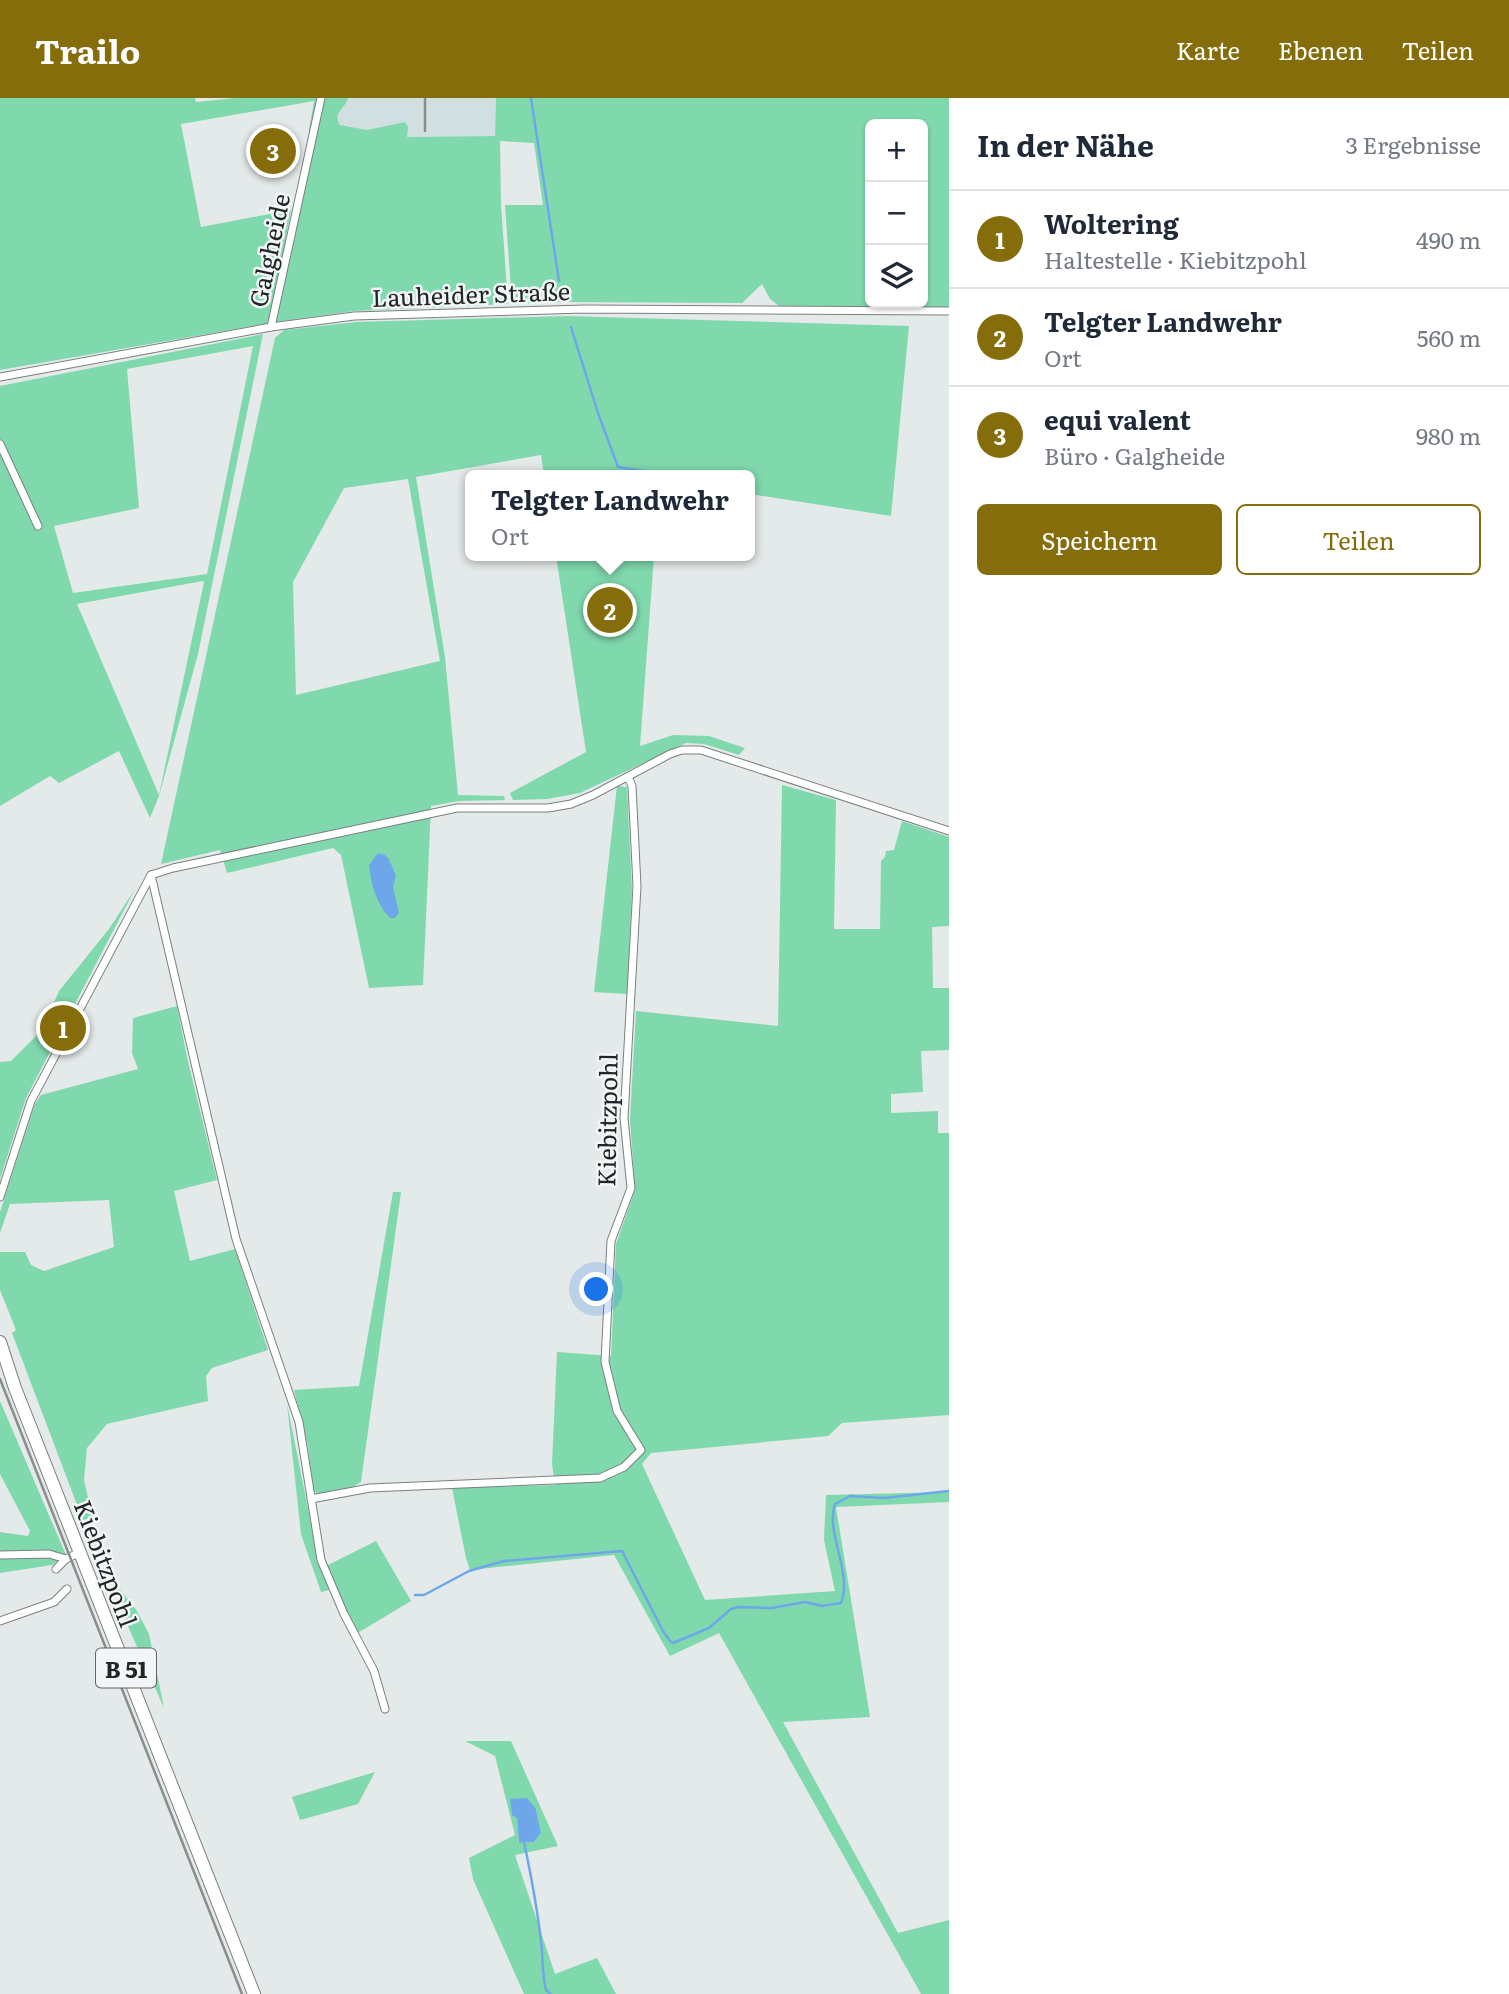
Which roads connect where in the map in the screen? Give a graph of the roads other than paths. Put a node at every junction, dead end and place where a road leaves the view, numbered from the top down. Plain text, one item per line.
1 (321, 98) edge
2 (949, 311) edge
3 (271, 327) junction
4 (0, 377) edge
5 (0, 444) edge
6 (38, 526) dead end
7 (628, 777) junction
8 (949, 831) edge
9 (151, 875) junction
10 (0, 1197) edge
11 (0, 1342) edge
12 (311, 1499) junction
13 (80, 1552) junction
14 (0, 1555) edge
15 (66, 1559) junction
16 (56, 1569) dead end
17 (67, 1589) dead end
18 (0, 1621) edge
19 (385, 1709) dead end
20 (254, 1994) edge

1 - 3 street, Galgheide
2 - 3 street, Lauheider Straße
3 - 4 street, Lauheider Straße
5 - 6 street
7 - 8 street
7 - 9 street
7 - 12 street, Kiebitzpohl
9 - 10 street
9 - 12 street
11 - 13 main road, Kiebitzpohl / B 51
12 - 19 street
13 - 15 street
13 - 20 main road, Kiebitzpohl / B 51
14 - 15 street
15 - 16 street
17 - 18 street

